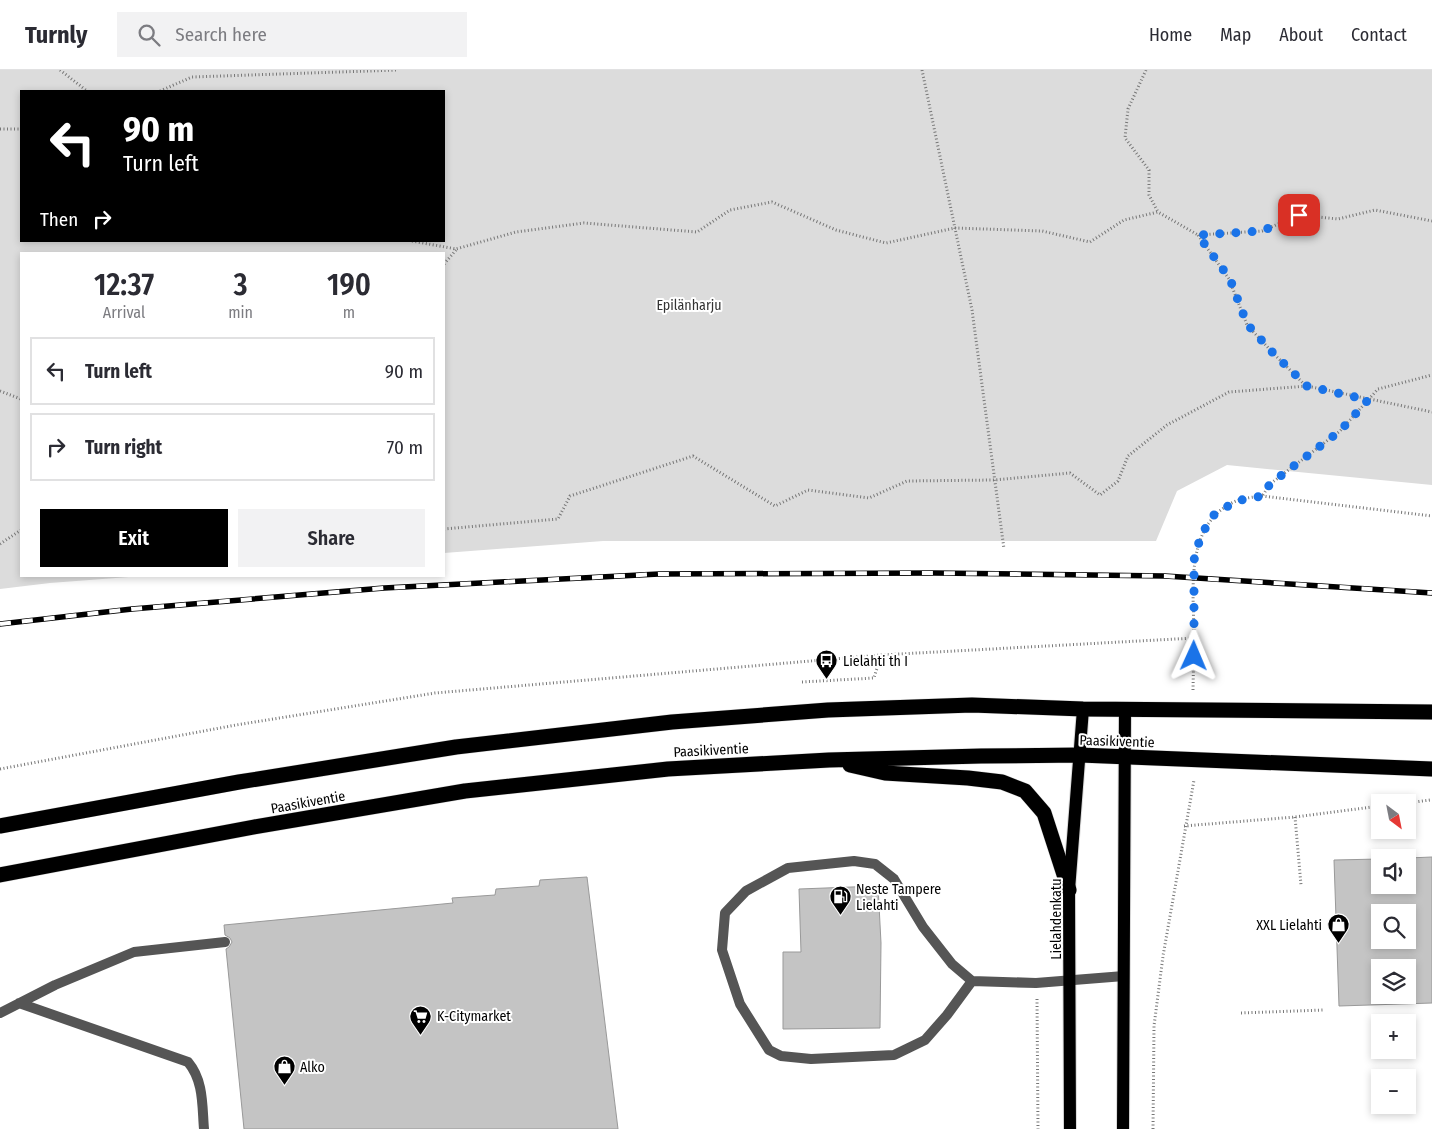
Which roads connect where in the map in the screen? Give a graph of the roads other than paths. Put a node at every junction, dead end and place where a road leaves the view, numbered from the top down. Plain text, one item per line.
1 (1083, 709) junction
2 (1125, 709) junction
3 (1432, 712) edge
4 (1080, 756) junction
5 (1126, 758) junction
6 (829, 760) junction
7 (1432, 769) edge
8 (0, 826) edge
9 (0, 875) edge
10 (1069, 890) junction
11 (225, 942) dead end
12 (1124, 976) junction
13 (1071, 981) junction
14 (972, 982) junction
15 (19, 1003) junction
16 (0, 1013) edge
17 (204, 1129) edge
18 (1070, 1129) edge
19 (1123, 1129) edge

1 - 2 highway
1 - 4 main road, Lielahdenkatu
1 - 8 highway
2 - 3 highway
2 - 5 main road
4 - 5 highway, Paasikiventie
4 - 6 highway, Paasikiventie
4 - 10 main road, Lielahdenkatu
5 - 7 highway, Paasikiventie
5 - 12 main road
6 - 9 highway, Paasikiventie
6 - 10 highway
10 - 13 main road, Lielahdenkatu
11 - 15 lane
12 - 13 lane
12 - 19 main road
13 - 14 lane
13 - 18 main road, Lielahdenkatu
14 - 14 lane
15 - 16 lane
15 - 17 lane

